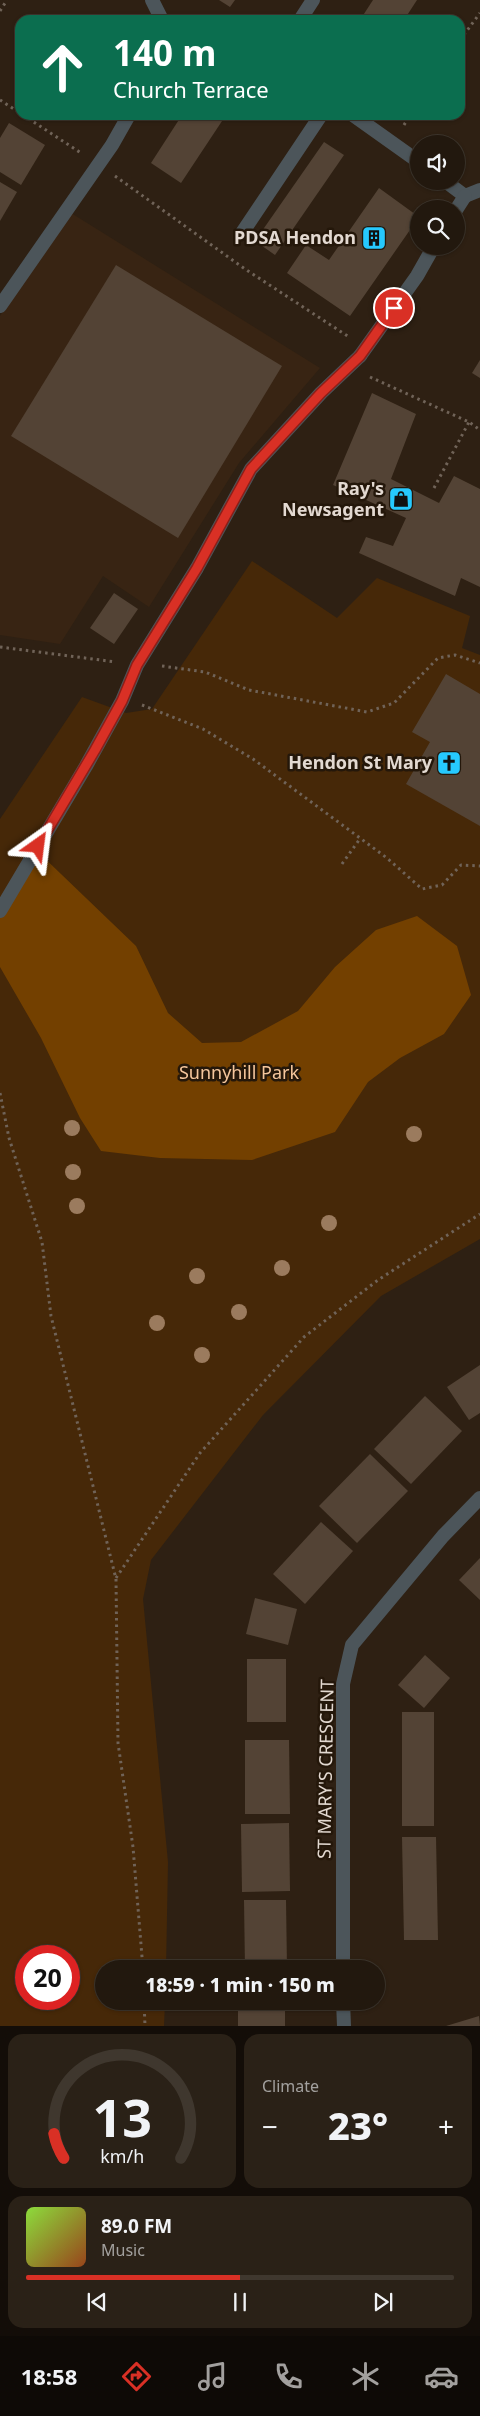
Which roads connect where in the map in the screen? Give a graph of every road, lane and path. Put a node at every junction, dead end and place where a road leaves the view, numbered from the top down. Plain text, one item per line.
1 (7, 0) edge
2 (313, 0) edge
3 (154, 3) edge
4 (0, 11) edge
5 (480, 14) edge
6 (160, 15) edge
7 (303, 15) edge
8 (465, 34) edge
9 (0, 100) edge
10 (15, 110) edge
11 (31, 120) edge
12 (127, 120) edge
13 (317, 120) edge
14 (360, 120) edge
15 (410, 156) edge
16 (98, 164) junction
17 (457, 190) edge
18 (480, 190) edge
19 (465, 196) junction
20 (462, 200) edge
21 (242, 233) dead end
22 (429, 255) edge
23 (0, 306) edge
24 (360, 356) junction
25 (468, 422) junction
26 (480, 430) edge
27 (434, 488) dead end
28 (0, 647) edge
29 (480, 664) edge
30 (137, 665) junction
31 (122, 701) junction
32 (359, 840) junction
33 (342, 864) dead end
34 (480, 866) edge
35 (0, 911) edge
36 (0, 1093) edge
37 (4, 1105) junction
38 (0, 1110) edge
39 (480, 1214) edge
40 (480, 1498) edge
41 (116, 1579) junction
42 (142, 1960) edge
43 (343, 1960) edge
44 (144, 2010) edge
45 (344, 2010) edge
46 (145, 2026) edge
47 (344, 2026) edge

1 - 4 path
2 - 7 street
3 - 6 street
5 - 8 path
9 - 10 path
11 - 16 path
12 - 16 street
13 - 21 street
14 - 15 street
16 - 23 street
16 - 24 path
17 - 19 street
18 - 19 street
19 - 20 street
22 - 24 street
24 - 25 path
24 - 30 street
25 - 26 path
25 - 27 path
28 - 30 path
29 - 30 path
30 - 31 street
31 - 32 path
31 - 35 street
32 - 33 path
32 - 34 path
36 - 37 path
37 - 38 path
37 - 41 path
39 - 41 path
40 - 43 street, ST MARY'S CRESCENT
41 - 42 path
44 - 46 path
45 - 47 street

